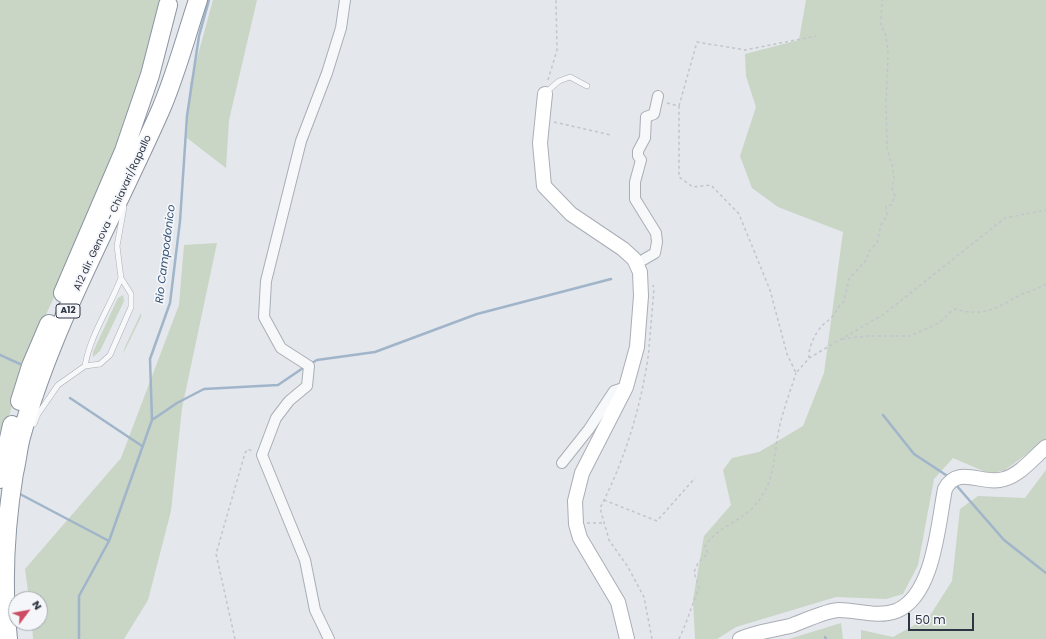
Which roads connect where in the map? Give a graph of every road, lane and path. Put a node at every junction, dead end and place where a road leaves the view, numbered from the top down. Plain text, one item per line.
1 (198, 0) edge
2 (345, 0) edge
3 (556, 0) edge
4 (882, 0) edge
5 (168, 5) dead end
6 (816, 36) dead end
7 (587, 86) dead end
8 (544, 94) junction
9 (658, 96) joint
10 (679, 106) junction
11 (162, 108) junction
12 (542, 122) junction
13 (611, 134) dead end
14 (155, 138) dead end
15 (152, 146) dead end
16 (1046, 210) edge
17 (643, 260) dead end
18 (121, 278) junction
19 (1046, 284) edge
20 (840, 339) junction
21 (809, 358) junction
22 (85, 366) junction
23 (796, 373) junction
24 (626, 387) junction
25 (640, 398) dead end
26 (32, 428) dead end
27 (1046, 447) edge
28 (25, 449) dead end
29 (262, 455) junction
30 (562, 463) dead end
31 (695, 478) dead end
32 (0, 479) edge
33 (604, 500) junction
34 (604, 523) junction
35 (576, 524) junction
36 (6, 546) junction
37 (8, 639) edge
38 (235, 639) edge
39 (329, 639) edge
40 (627, 639) edge
41 (652, 639) edge
42 (679, 639) edge
43 (740, 639) edge

1 - 11 highway, A12 dir. Genova - Chiavari/Rapallo / A12
2 - 29 street
3 - 8 path
4 - 21 path
5 - 32 highway, A12
6 - 10 path
7 - 8 lane
8 - 12 street
9 - 10 path
9 - 17 street
10 - 23 path
11 - 14 lane
11 - 36 highway, A12 dir. Genova - Chiavari/Rapallo / A12
12 - 13 path
12 - 24 street
15 - 18 lane
16 - 20 path
18 - 22 lane
18 - 22 lane
19 - 20 path
20 - 21 path
21 - 23 path
22 - 26 lane
23 - 42 path
24 - 30 street
24 - 35 street
25 - 33 path
27 - 43 street
28 - 36 lane
29 - 38 path
29 - 39 street
31 - 33 path
33 - 34 path
34 - 35 path
34 - 41 path
35 - 40 street
36 - 37 highway, A12 dir. Genova - Chiavari/Rapallo / A12

